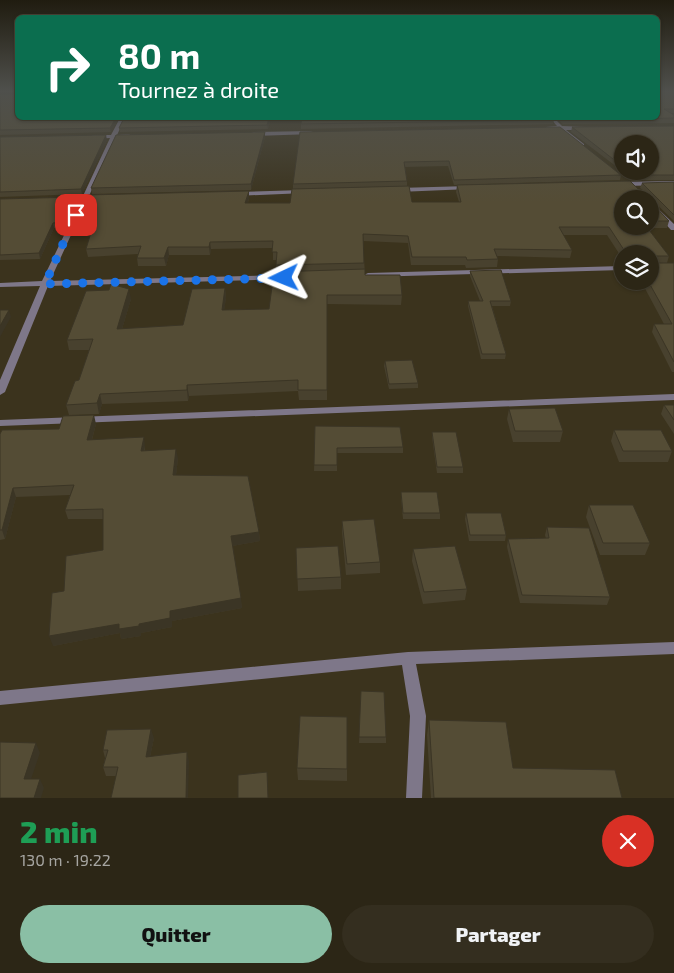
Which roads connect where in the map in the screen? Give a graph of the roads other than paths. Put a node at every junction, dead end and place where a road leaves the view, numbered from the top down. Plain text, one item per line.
1 (117, 127) edge
2 (561, 128) junction
3 (590, 128) edge
4 (541, 129) edge
5 (322, 132) edge
6 (243, 134) edge
7 (113, 136) junction
8 (133, 136) edge
9 (85, 137) edge
10 (585, 147) edge
11 (626, 180) edge
12 (674, 183) edge
13 (612, 185) edge
14 (634, 187) junction
15 (472, 188) edge
16 (393, 190) edge
17 (313, 192) edge
18 (224, 194) edge
19 (84, 198) junction
20 (104, 198) edge
21 (56, 199) edge
22 (659, 212) edge
23 (674, 228) edge
24 (614, 268) edge
25 (364, 275) edge
26 (294, 277) edge
27 (45, 284) junction
28 (0, 285) edge
29 (0, 392) edge
30 (674, 397) edge
31 (0, 423) edge
32 (674, 648) edge
33 (408, 658) junction
34 (0, 698) edge
35 (414, 798) edge

1 - 7 street
2 - 3 street
2 - 4 street
2 - 10 street
5 - 6 street
7 - 8 street
7 - 9 street
7 - 19 street
11 - 14 street
12 - 14 street
13 - 14 street
15 - 16 street
17 - 18 street
19 - 20 street
19 - 21 street
19 - 27 street
22 - 23 street
24 - 25 street
26 - 27 street
27 - 28 street
27 - 29 street
30 - 31 street
32 - 33 street
33 - 34 street
33 - 35 street

